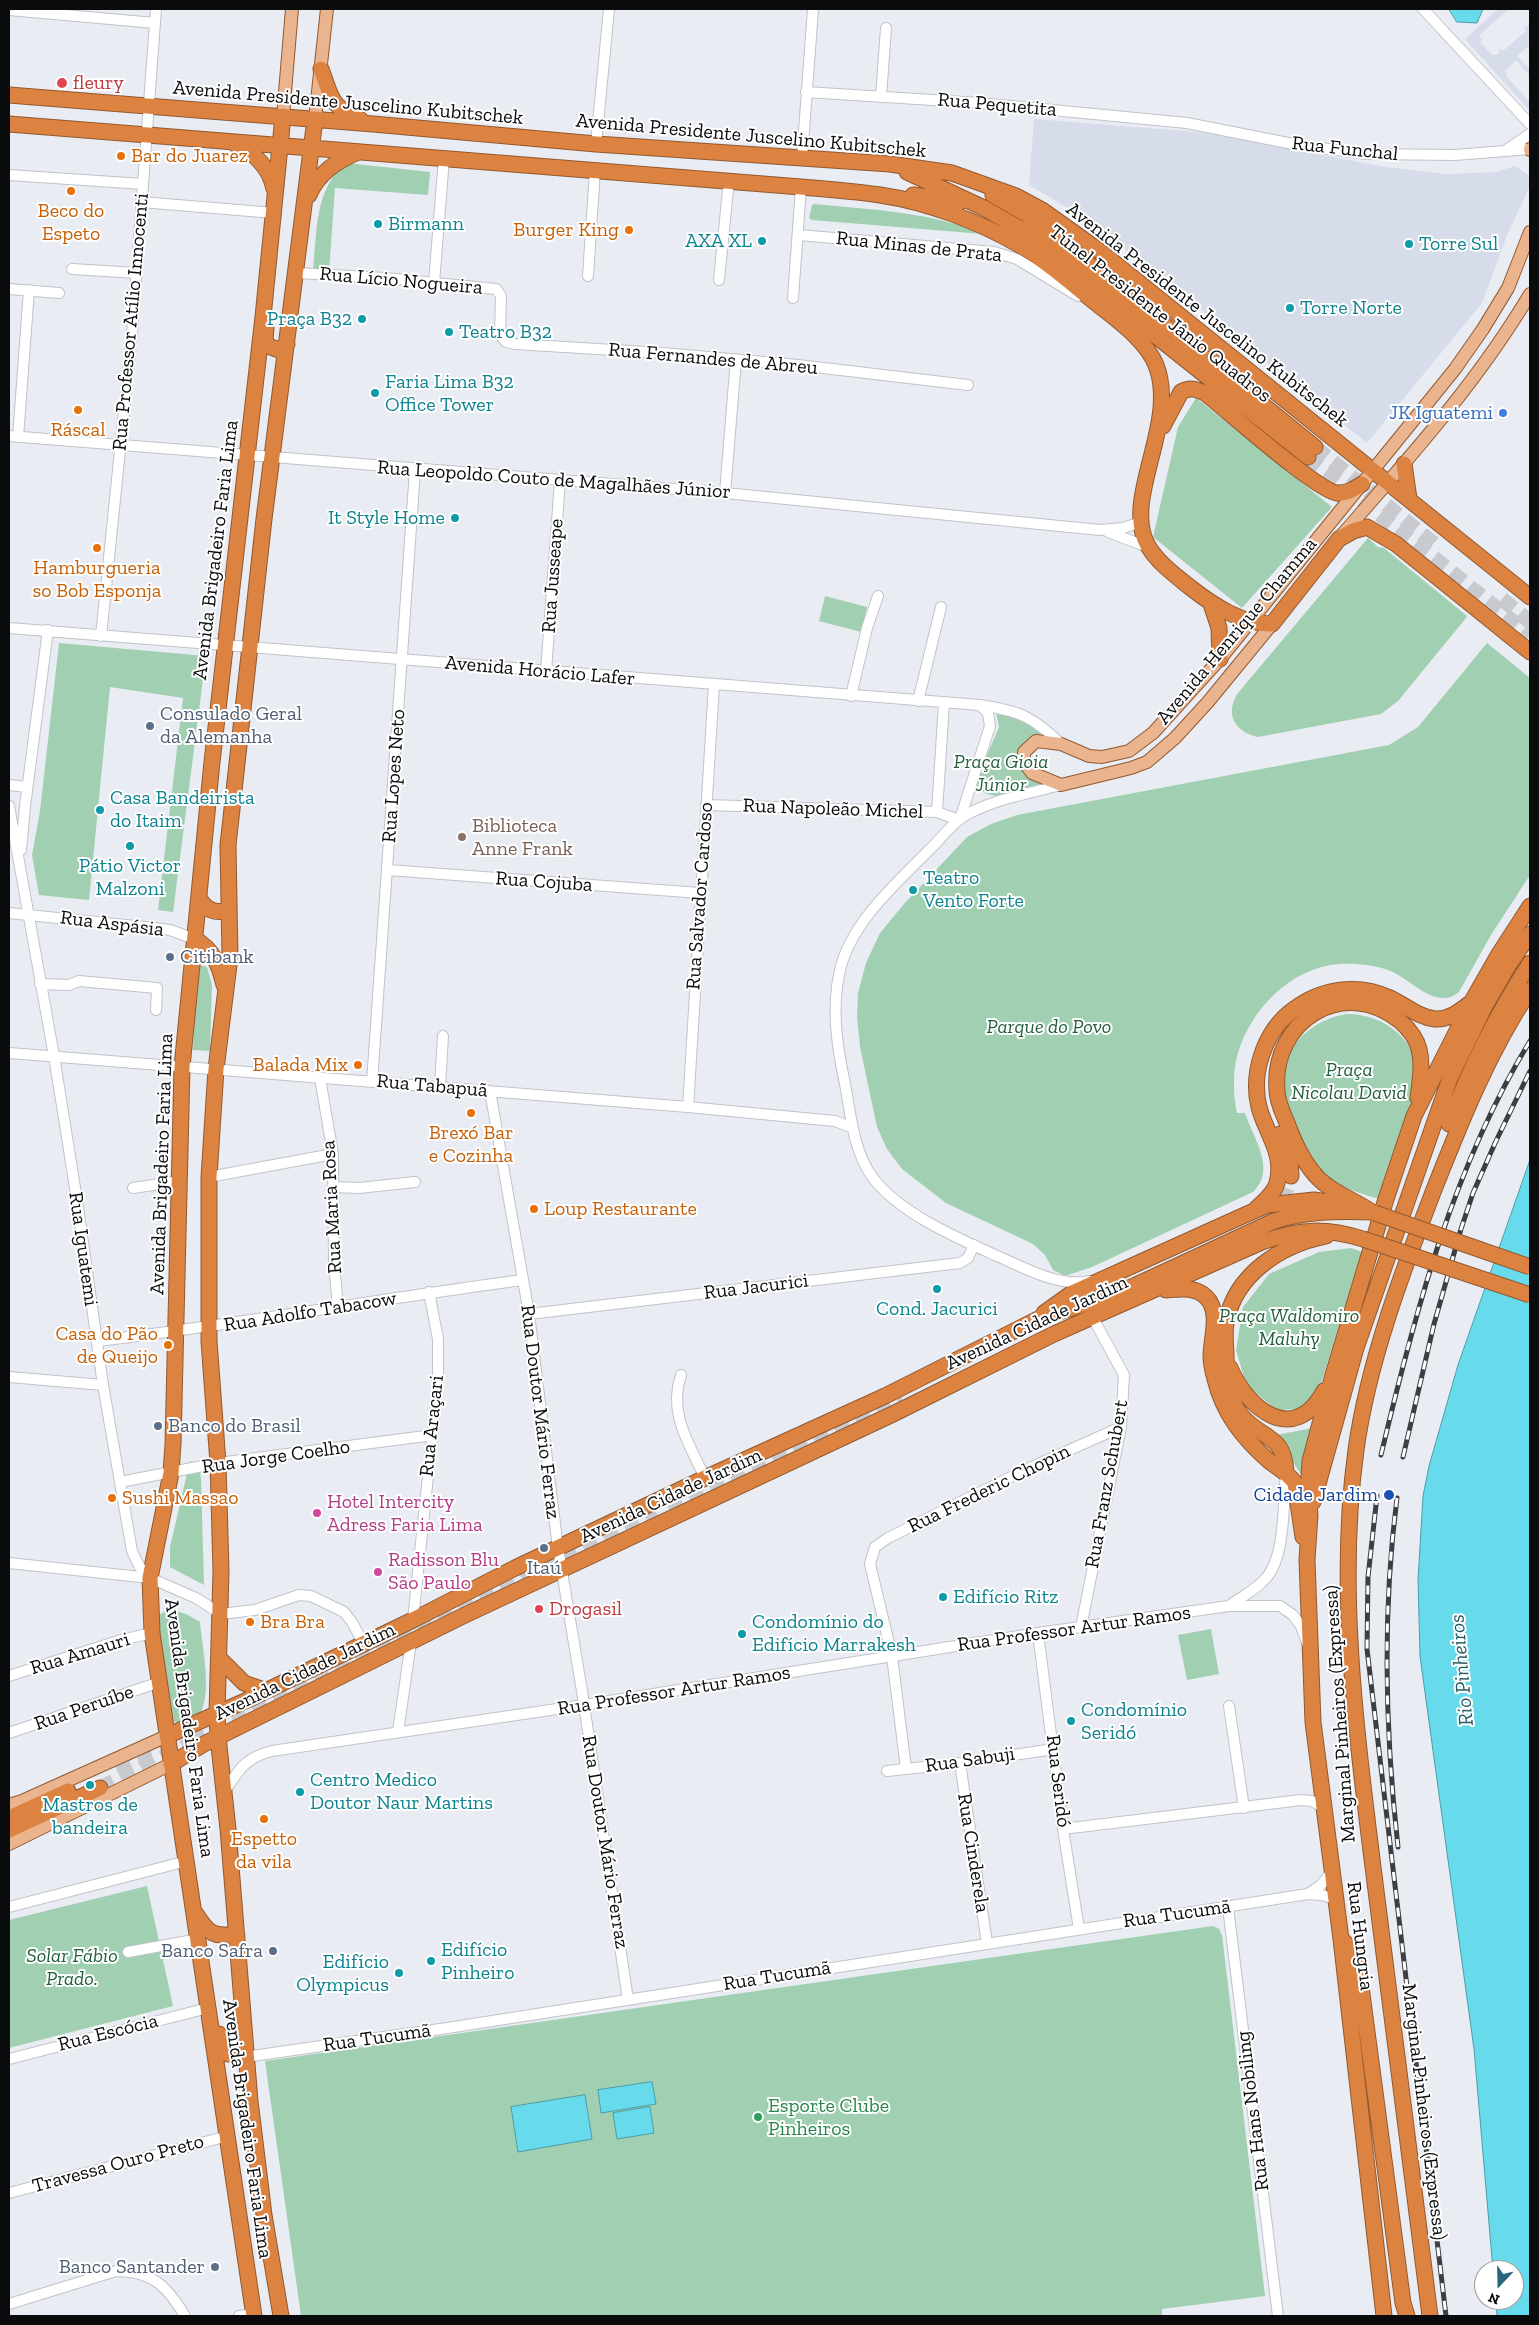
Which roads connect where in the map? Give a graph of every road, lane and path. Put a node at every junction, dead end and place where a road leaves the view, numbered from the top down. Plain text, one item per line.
1 (156, 9) edge
2 (292, 9) edge
3 (327, 9) edge
4 (609, 9) edge
5 (813, 9) edge
6 (1423, 9) edge
7 (9, 10) edge
8 (154, 23) junction
9 (886, 28) dead end
10 (321, 69) junction
11 (806, 92) junction
12 (9, 95) edge
13 (881, 96) junction
14 (148, 106) junction
15 (283, 116) junction
16 (315, 119) junction
17 (1187, 123) joint
18 (9, 124) edge
19 (373, 124) junction
20 (1530, 124) edge
21 (146, 134) junction
22 (1530, 134) edge
23 (224, 141) junction
24 (596, 144) junction
25 (280, 145) junction
26 (312, 148) junction
27 (1530, 149) edge
28 (1505, 151) junction
29 (359, 152) junction
30 (444, 158) junction
31 (802, 158) junction
32 (890, 164) junction
33 (595, 170) junction
34 (952, 173) junction
35 (9, 175) edge
36 (729, 180) junction
37 (143, 184) junction
38 (801, 186) junction
39 (882, 195) junction
40 (141, 202) junction
41 (305, 203) junction
42 (274, 205) junction
43 (984, 208) junction
44 (1530, 232) edge
45 (799, 235) junction
46 (72, 269) dead end
47 (297, 272) junction
48 (137, 273) junction
49 (588, 276) dead end
50 (266, 278) junction
51 (719, 280) dead end
52 (434, 283) junction
53 (9, 289) edge
54 (29, 290) junction
55 (59, 293) dead end
56 (1530, 294) edge
57 (501, 296) joint
58 (793, 298) dead end
59 (1112, 316) junction
60 (287, 344) junction
61 (736, 359) junction
62 (283, 372) junction
63 (256, 377) junction
64 (968, 385) dead end
65 (13, 437) edge
66 (1157, 442) junction
67 (121, 445) junction
68 (247, 456) junction
69 (271, 458) junction
70 (1404, 464) junction
71 (415, 470) junction
72 (1366, 478) junction
73 (560, 481) junction
74 (1388, 483) junction
75 (725, 493) junction
76 (1409, 499) junction
77 (1141, 522) junction
78 (1100, 530) junction
79 (1340, 539) junction
80 (1148, 547) junction
81 (878, 596) dead end
82 (1528, 596) edge
83 (1211, 604) junction
84 (941, 607) dead end
85 (1476, 607) junction
86 (1250, 621) junction
87 (1272, 624) junction
88 (9, 628) edge
89 (48, 630) junction
90 (101, 636) junction
91 (1530, 640) edge
92 (225, 646) junction
93 (250, 648) junction
94 (1530, 652) edge
95 (1220, 659) junction
96 (402, 660) junction
97 (546, 671) junction
98 (714, 685) junction
99 (850, 696) junction
100 (918, 701) junction
101 (944, 703) junction
102 (980, 705) junction
103 (1061, 744) junction
104 (9, 785) edge
105 (1061, 785) junction
106 (28, 787) junction
107 (706, 805) junction
108 (9, 806) edge
109 (937, 812) junction
110 (960, 819) junction
111 (20, 864) junction
112 (388, 870) junction
113 (700, 893) junction
114 (199, 897) junction
115 (1530, 906) edge
116 (229, 910) junction
117 (9, 913) edge
118 (28, 914) junction
119 (1530, 934) edge
120 (195, 939) junction
121 (1530, 952) edge
122 (1530, 963) edge
123 (40, 984) junction
124 (1530, 990) edge
125 (226, 993) junction
126 (1306, 1002) junction
127 (1471, 1003) junction
128 (156, 1010) dead end
129 (1479, 1017) junction
130 (443, 1036) dead end
131 (9, 1053) edge
132 (54, 1056) junction
133 (182, 1067) junction
134 (216, 1069) junction
135 (320, 1078) junction
136 (372, 1082) junction
137 (440, 1087) junction
138 (490, 1091) junction
139 (688, 1107) junction
140 (1414, 1116) junction
141 (854, 1128) junction
142 (333, 1154) junction
143 (1291, 1176) tunnel mouth
144 (209, 1177) junction
145 (180, 1181) junction
146 (1438, 1181) junction
147 (415, 1182) dead end
148 (335, 1187) junction
149 (133, 1188) dead end
150 (1373, 1212) junction
151 (1258, 1213) junction
152 (1344, 1233) junction
153 (1262, 1242) junction
154 (974, 1245) junction
155 (1530, 1267) edge
156 (1109, 1276) junction
157 (522, 1280) junction
158 (429, 1292) junction
159 (1152, 1292) junction
160 (1530, 1295) edge
161 (338, 1308) junction
162 (529, 1314) junction
163 (1040, 1318) junction
164 (1093, 1318) junction
165 (209, 1328) junction
166 (177, 1331) junction
167 (97, 1341) junction
168 (1226, 1357) junction
169 (1333, 1374) junction
170 (681, 1375) dead end
171 (9, 1377) edge
172 (103, 1385) junction
173 (885, 1396) junction
174 (902, 1398) tunnel mouth
175 (1121, 1427) junction
176 (433, 1435) junction
177 (218, 1463) junction
178 (1286, 1472) junction
179 (171, 1474) junction
180 (705, 1478) junction
181 (120, 1482) junction
182 (656, 1512) tunnel mouth
183 (1310, 1515) junction
184 (558, 1548) junction
185 (1308, 1560) junction
186 (9, 1563) edge
187 (562, 1568) junction
188 (150, 1578) junction
189 (1229, 1606) junction
190 (221, 1614) junction
191 (413, 1620) junction
192 (1081, 1627) junction
193 (152, 1633) junction
194 (1038, 1634) junction
195 (411, 1642) junction
196 (363, 1643) junction
197 (1310, 1654) junction
198 (892, 1656) junction
199 (220, 1659) junction
200 (9, 1676) edge
201 (160, 1682) junction
202 (264, 1690) junction
203 (584, 1705) junction
204 (1229, 1706) dead end
205 (217, 1712) junction
206 (398, 1732) junction
207 (9, 1733) edge
208 (218, 1737) junction
209 (161, 1738) junction
210 (1054, 1748) junction
211 (960, 1763) junction
212 (172, 1764) junction
213 (906, 1769) junction
214 (887, 1771) dead end
215 (224, 1792) junction
216 (9, 1803) edge
217 (1322, 1807) junction
218 (1244, 1808) junction
219 (9, 1818) edge
220 (1063, 1829) junction
221 (9, 1830) edge
222 (9, 1844) edge
223 (187, 1861) junction
224 (1331, 1873) junction
225 (1308, 1894) junction
226 (1335, 1899) junction
227 (9, 1907) edge
228 (1228, 1907) junction
229 (194, 1910) junction
230 (1079, 1929) junction
231 (237, 1935) junction
232 (198, 1939) junction
233 (1341, 1939) junction
234 (987, 1943) junction
235 (128, 1952) dead end
236 (628, 2000) junction
237 (208, 2008) junction
238 (212, 2027) junction
239 (245, 2057) junction
240 (9, 2059) edge
241 (228, 2136) junction
242 (9, 2193) edge
243 (264, 2215) junction
244 (9, 2304) edge
245 (254, 2315) edge
246 (185, 2316) edge
247 (239, 2316) edge
248 (281, 2316) edge
249 (1278, 2316) edge
250 (1384, 2316) edge
251 (1408, 2316) edge
252 (1430, 2316) edge

1 - 8 street, Rua Professor Atílio Innocenti
2 - 15 main road, Avenida Brigadeiro Faria Lima
3 - 10 main road, Avenida Brigadeiro Faria Lima
4 - 24 street
5 - 11 street
6 - 20 street
7 - 8 street
8 - 14 street, Rua Professor Atílio Innocenti
9 - 13 street
10 - 16 main road, Avenida Brigadeiro Faria Lima
10 - 19 highway
11 - 13 street, Rua Pequetita
11 - 31 street
12 - 14 highway, Avenida Presidente Juscelino Kubitschek
13 - 17 street, Rua Pequetita
14 - 15 highway, Avenida Presidente Juscelino Kubitschek
14 - 21 street, Rua Professor Atílio Innocenti
15 - 16 highway, Avenida Presidente Juscelino Kubitschek
15 - 25 highway, Avenida Brigadeiro Faria Lima
16 - 19 highway, Avenida Presidente Juscelino Kubitschek
16 - 26 highway, Avenida Brigadeiro Faria Lima
17 - 28 street, Rua Funchal
18 - 21 highway
19 - 24 highway, Avenida Presidente Juscelino Kubitschek
21 - 23 highway
21 - 37 street, Rua Professor Atílio Innocenti
22 - 28 street, Rua Funchal
23 - 25 highway
23 - 42 highway
24 - 31 highway, Avenida Presidente Juscelino Kubitschek
25 - 26 highway
25 - 42 highway, Avenida Brigadeiro Faria Lima
26 - 29 highway
26 - 41 highway, Avenida Brigadeiro Faria Lima
27 - 28 street, Rua Funchal
29 - 30 highway
29 - 41 highway
30 - 33 highway
30 - 52 street
31 - 32 highway, Avenida Presidente Juscelino Kubitschek
32 - 34 highway, Avenida Presidente Juscelino Kubitschek
32 - 43 highway, Túnel Presidente Jânio Quadros
33 - 36 highway
33 - 49 street
34 - 43 highway, Túnel Presidente Jânio Quadros
34 - 72 highway, Avenida Presidente Juscelino Kubitschek
35 - 37 street
36 - 38 highway
36 - 51 street
37 - 40 street, Rua Professor Atílio Innocenti
38 - 39 highway
38 - 45 street
39 - 43 highway, Túnel Presidente Jânio Quadros
39 - 59 highway
40 - 42 street
40 - 48 street, Rua Professor Atílio Innocenti
41 - 47 highway, Avenida Brigadeiro Faria Lima
42 - 50 highway, Avenida Brigadeiro Faria Lima
44 - 72 main road, Avenida Henrique Chamma
45 - 58 street
45 - 59 street, Rua Minas de Prata
46 - 48 street
47 - 52 street, Rua Lício Nogueira
47 - 60 highway, Avenida Brigadeiro Faria Lima
48 - 67 street, Rua Professor Atílio Innocenti
50 - 60 highway
50 - 63 highway, Avenida Brigadeiro Faria Lima
52 - 57 street, Rua Lício Nogueira
53 - 54 street
54 - 55 street
54 - 65 street
56 - 70 main road, Avenida Henrique Chamma
57 - 61 street, Rua Fernandes de Abreu
59 - 66 highway
60 - 62 highway, Avenida Brigadeiro Faria Lima
61 - 64 street, Rua Fernandes de Abreu
61 - 75 street
62 - 63 highway
62 - 69 highway, Avenida Brigadeiro Faria Lima
63 - 68 highway, Avenida Brigadeiro Faria Lima
65 - 67 street, Rua Leopoldo Couto de Magalhães Júnior
66 - 72 highway
66 - 77 highway
67 - 68 street, Rua Leopoldo Couto de Magalhães Júnior
67 - 90 street, Rua Professor Atílio Innocenti
68 - 69 street, Rua Leopoldo Couto de Magalhães Júnior
68 - 92 highway, Avenida Brigadeiro Faria Lima
69 - 71 street, Rua Leopoldo Couto de Magalhães Júnior
69 - 93 highway, Avenida Brigadeiro Faria Lima
70 - 74 main road, Avenida Henrique Chamma
70 - 76 highway
71 - 73 street, Rua Leopoldo Couto de Magalhães Júnior
71 - 96 street, Rua Lopes Neto
72 - 74 highway, Avenida Presidente Juscelino Kubitschek
72 - 86 main road, Avenida Henrique Chamma
73 - 75 street, Rua Leopoldo Couto de Magalhães Júnior
73 - 97 street, Rua Jusseape
74 - 76 highway, Avenida Presidente Juscelino Kubitschek
74 - 79 main road, Avenida Henrique Chamma
75 - 78 street, Rua Leopoldo Couto de Magalhães Júnior
76 - 82 highway, Avenida Presidente Juscelino Kubitschek
77 - 78 street, Rua Leopoldo Couto de Magalhães Júnior
77 - 80 highway
78 - 80 street, Rua Leopoldo Couto de Magalhães Júnior
79 - 85 highway
79 - 87 highway, Avenida Henrique Chamma
80 - 83 highway
81 - 99 street
83 - 86 highway
83 - 95 highway
84 - 100 street
85 - 91 highway
85 - 94 highway
86 - 87 highway
86 - 95 main road, Avenida Henrique Chamma
87 - 105 main road, Avenida Henrique Chamma
88 - 89 street, Avenida Horácio Lafer
89 - 90 street, Avenida Horácio Lafer
89 - 106 street
90 - 92 street, Avenida Horácio Lafer
92 - 93 street, Avenida Horácio Lafer
92 - 114 highway, Avenida Brigadeiro Faria Lima
93 - 96 street, Avenida Horácio Lafer
93 - 116 highway, Avenida Brigadeiro Faria Lima
95 - 103 main road, Avenida Henrique Chamma
96 - 97 street, Avenida Horácio Lafer
96 - 112 street, Rua Lopes Neto
97 - 98 street, Avenida Horácio Lafer
98 - 99 street, Avenida Horácio Lafer
98 - 107 street, Rua Salvador Cardoso
99 - 100 street, Avenida Horácio Lafer
100 - 101 street, Avenida Horácio Lafer
101 - 102 street, Avenida Horácio Lafer
101 - 109 street
102 - 103 street, Avenida Horácio Lafer
102 - 110 street
103 - 105 main road, Avenida Henrique Chamma
104 - 106 street
105 - 110 street
106 - 111 street
107 - 109 street, Rua Napoleão Michel
107 - 113 street, Rua Salvador Cardoso
108 - 111 street
109 - 110 street, Rua Napoleão Michel
110 - 141 street
111 - 118 street, Rua Iguatemi
112 - 113 street, Rua Cojuba
112 - 136 street, Rua Lopes Neto
113 - 139 street, Rua Salvador Cardoso
114 - 116 highway
114 - 120 highway, Avenida Brigadeiro Faria Lima
115 - 127 highway
116 - 125 highway, Avenida Brigadeiro Faria Lima
117 - 118 street, Rua Aspásia
118 - 120 street, Rua Aspásia
118 - 123 street, Rua Iguatemi
119 - 129 highway
120 - 125 highway
120 - 133 highway, Avenida Brigadeiro Faria Lima
121 - 129 highway
122 - 146 highway
123 - 128 street
123 - 132 street, Rua Iguatemi
124 - 146 highway, Marginal Pinheiros (Expressa)
125 - 134 highway, Avenida Brigadeiro Faria Lima
126 - 127 highway
126 - 143 highway
126 - 151 highway
127 - 140 highway
129 - 183 highway
130 - 137 street
131 - 132 street, Rua Tabapuã
132 - 133 street, Rua Tabapuã
132 - 167 street, Rua Iguatemi
133 - 134 street, Rua Tabapuã
133 - 145 highway, Avenida Brigadeiro Faria Lima
134 - 135 street, Rua Tabapuã
134 - 144 highway, Avenida Brigadeiro Faria Lima
135 - 136 street, Rua Tabapuã
135 - 142 street, Rua Maria Rosa
136 - 137 street, Rua Tabapuã
137 - 138 street, Rua Tabapuã
138 - 139 street, Rua Tabapuã
138 - 157 street, Rua Doutor Mário Ferraz
139 - 141 street, Rua Tabapuã
140 - 150 highway
140 - 169 highway
141 - 154 street
142 - 144 street
142 - 148 street, Rua Maria Rosa
144 - 165 highway, Avenida Brigadeiro Faria Lima
145 - 149 street
145 - 166 highway, Avenida Brigadeiro Faria Lima
146 - 252 highway, Marginal Pinheiros (Expressa)
147 - 148 street
148 - 161 street, Rua Maria Rosa
150 - 151 highway, Avenida Cidade Jardim
150 - 155 highway, bridge
150 - 163 highway, Avenida Cidade Jardim
151 - 156 highway, Avenida Cidade Jardim
151 - 163 highway
152 - 153 highway, Avenida Cidade Jardim
152 - 160 highway, Avenida Cidade Jardim, bridge
152 - 168 highway
153 - 159 highway, Avenida Cidade Jardim
153 - 174 highway
154 - 156 street
154 - 162 street, Rua Jacurici
156 - 163 highway, Avenida Cidade Jardim
157 - 158 street, Rua Adolfo Tabacow
157 - 162 street, Rua Doutor Mário Ferraz
158 - 161 street, Rua Adolfo Tabacow
158 - 176 street, Rua Araçari
159 - 164 highway, Avenida Cidade Jardim
159 - 178 highway
161 - 165 street, Rua Adolfo Tabacow
162 - 184 street, Rua Doutor Mário Ferraz
163 - 173 highway, Avenida Cidade Jardim
164 - 175 street, Rua Franz Schubert
164 - 187 highway, Avenida Cidade Jardim
165 - 166 street, Rua Adolfo Tabacow
165 - 177 highway, Avenida Brigadeiro Faria Lima
166 - 167 street, Rua Adolfo Tabacow
166 - 179 highway, Avenida Brigadeiro Faria Lima
167 - 172 street, Rua Iguatemi
168 - 169 highway
168 - 178 highway
169 - 183 highway
170 - 180 street
171 - 172 street
172 - 181 street, Rua Iguatemi
173 - 180 highway, Avenida Cidade Jardim
173 - 182 highway
175 - 192 street, Rua Franz Schubert
175 - 198 street, Rua Frederic Chopin
176 - 177 street, Rua Jorge Coelho
176 - 191 street, Rua Araçari
177 - 179 street, Rua Jorge Coelho
177 - 190 highway, Avenida Brigadeiro Faria Lima
178 - 185 highway
178 - 189 street, Rua Professor Artur Ramos
179 - 181 street, Rua Jorge Coelho
179 - 188 highway, Avenida Brigadeiro Faria Lima
180 - 184 highway, Avenida Cidade Jardim
181 - 188 street, Rua Iguatemi
183 - 185 highway
184 - 187 street, Rua Doutor Mário Ferraz
184 - 191 highway, Avenida Cidade Jardim
185 - 197 highway, Rua Hungria
186 - 188 street
187 - 195 highway, Avenida Cidade Jardim
187 - 203 street, Rua Doutor Mário Ferraz
188 - 190 street
188 - 193 highway, Avenida Brigadeiro Faria Lima
189 - 192 street, Rua Professor Artur Ramos
189 - 197 street, Rua Professor Artur Ramos
190 - 196 street
190 - 199 highway, Avenida Brigadeiro Faria Lima
191 - 196 highway, Avenida Cidade Jardim
192 - 194 street, Rua Professor Artur Ramos
193 - 200 street, Rua Amauri
193 - 201 highway, Avenida Brigadeiro Faria Lima
194 - 198 street, Rua Professor Artur Ramos
194 - 210 street, Rua Seridó
195 - 206 street
195 - 208 highway, Avenida Cidade Jardim
196 - 202 highway, Avenida Cidade Jardim
197 - 217 highway, Rua Hungria
198 - 203 street, Rua Professor Artur Ramos
198 - 213 street
199 - 202 highway
199 - 205 highway, Avenida Brigadeiro Faria Lima
201 - 207 street, Rua Peruíbe
201 - 209 highway, Avenida Brigadeiro Faria Lima
202 - 205 highway, Avenida Cidade Jardim
203 - 206 street, Rua Professor Artur Ramos
203 - 236 street, Rua Doutor Mário Ferraz
204 - 218 street
205 - 208 highway, Avenida Brigadeiro Faria Lima
205 - 209 highway, Avenida Cidade Jardim
206 - 215 street, Rua Professor Artur Ramos
208 - 212 highway, Avenida Cidade Jardim
208 - 215 highway, Avenida Brigadeiro Faria Lima
209 - 212 highway, Avenida Brigadeiro Faria Lima
209 - 216 main road, Avenida Cidade Jardim
210 - 211 street, Rua Sabuji
210 - 220 street, Rua Seridó
211 - 213 street, Rua Sabuji
211 - 234 street, Rua Cinderela
212 - 222 main road, Avenida Cidade Jardim
212 - 223 highway, Avenida Brigadeiro Faria Lima
213 - 214 street, Rua Sabuji
215 - 231 highway, Avenida Brigadeiro Faria Lima
217 - 218 street
217 - 224 highway, Rua Hungria
218 - 220 street
219 - 221 highway
220 - 230 street, Rua Seridó
223 - 227 street
223 - 229 highway, Avenida Brigadeiro Faria Lima
224 - 225 street
224 - 226 highway, Rua Hungria
225 - 226 street, Rua Tucumã
225 - 228 street, Rua Tucumã
226 - 233 highway, Rua Hungria
228 - 230 street, Rua Tucumã
228 - 249 street, Rua Hans Nobiling
229 - 231 highway
229 - 232 highway, Avenida Brigadeiro Faria Lima
230 - 234 street, Rua Tucumã
231 - 239 highway, Avenida Brigadeiro Faria Lima
232 - 235 street
232 - 237 highway, Avenida Brigadeiro Faria Lima
233 - 250 highway, Rua Hungria
233 - 251 highway
234 - 236 street, Rua Tucumã
236 - 239 street, Rua Tucumã
237 - 238 highway, Avenida Brigadeiro Faria Lima
237 - 240 street, Rua Escócia
238 - 239 highway
238 - 241 highway, Avenida Brigadeiro Faria Lima
239 - 243 highway, Avenida Brigadeiro Faria Lima
241 - 242 street, Travessa Ouro Preto
241 - 243 highway
241 - 245 highway, Avenida Brigadeiro Faria Lima
243 - 248 highway, Avenida Brigadeiro Faria Lima
244 - 246 street
245 - 247 street

